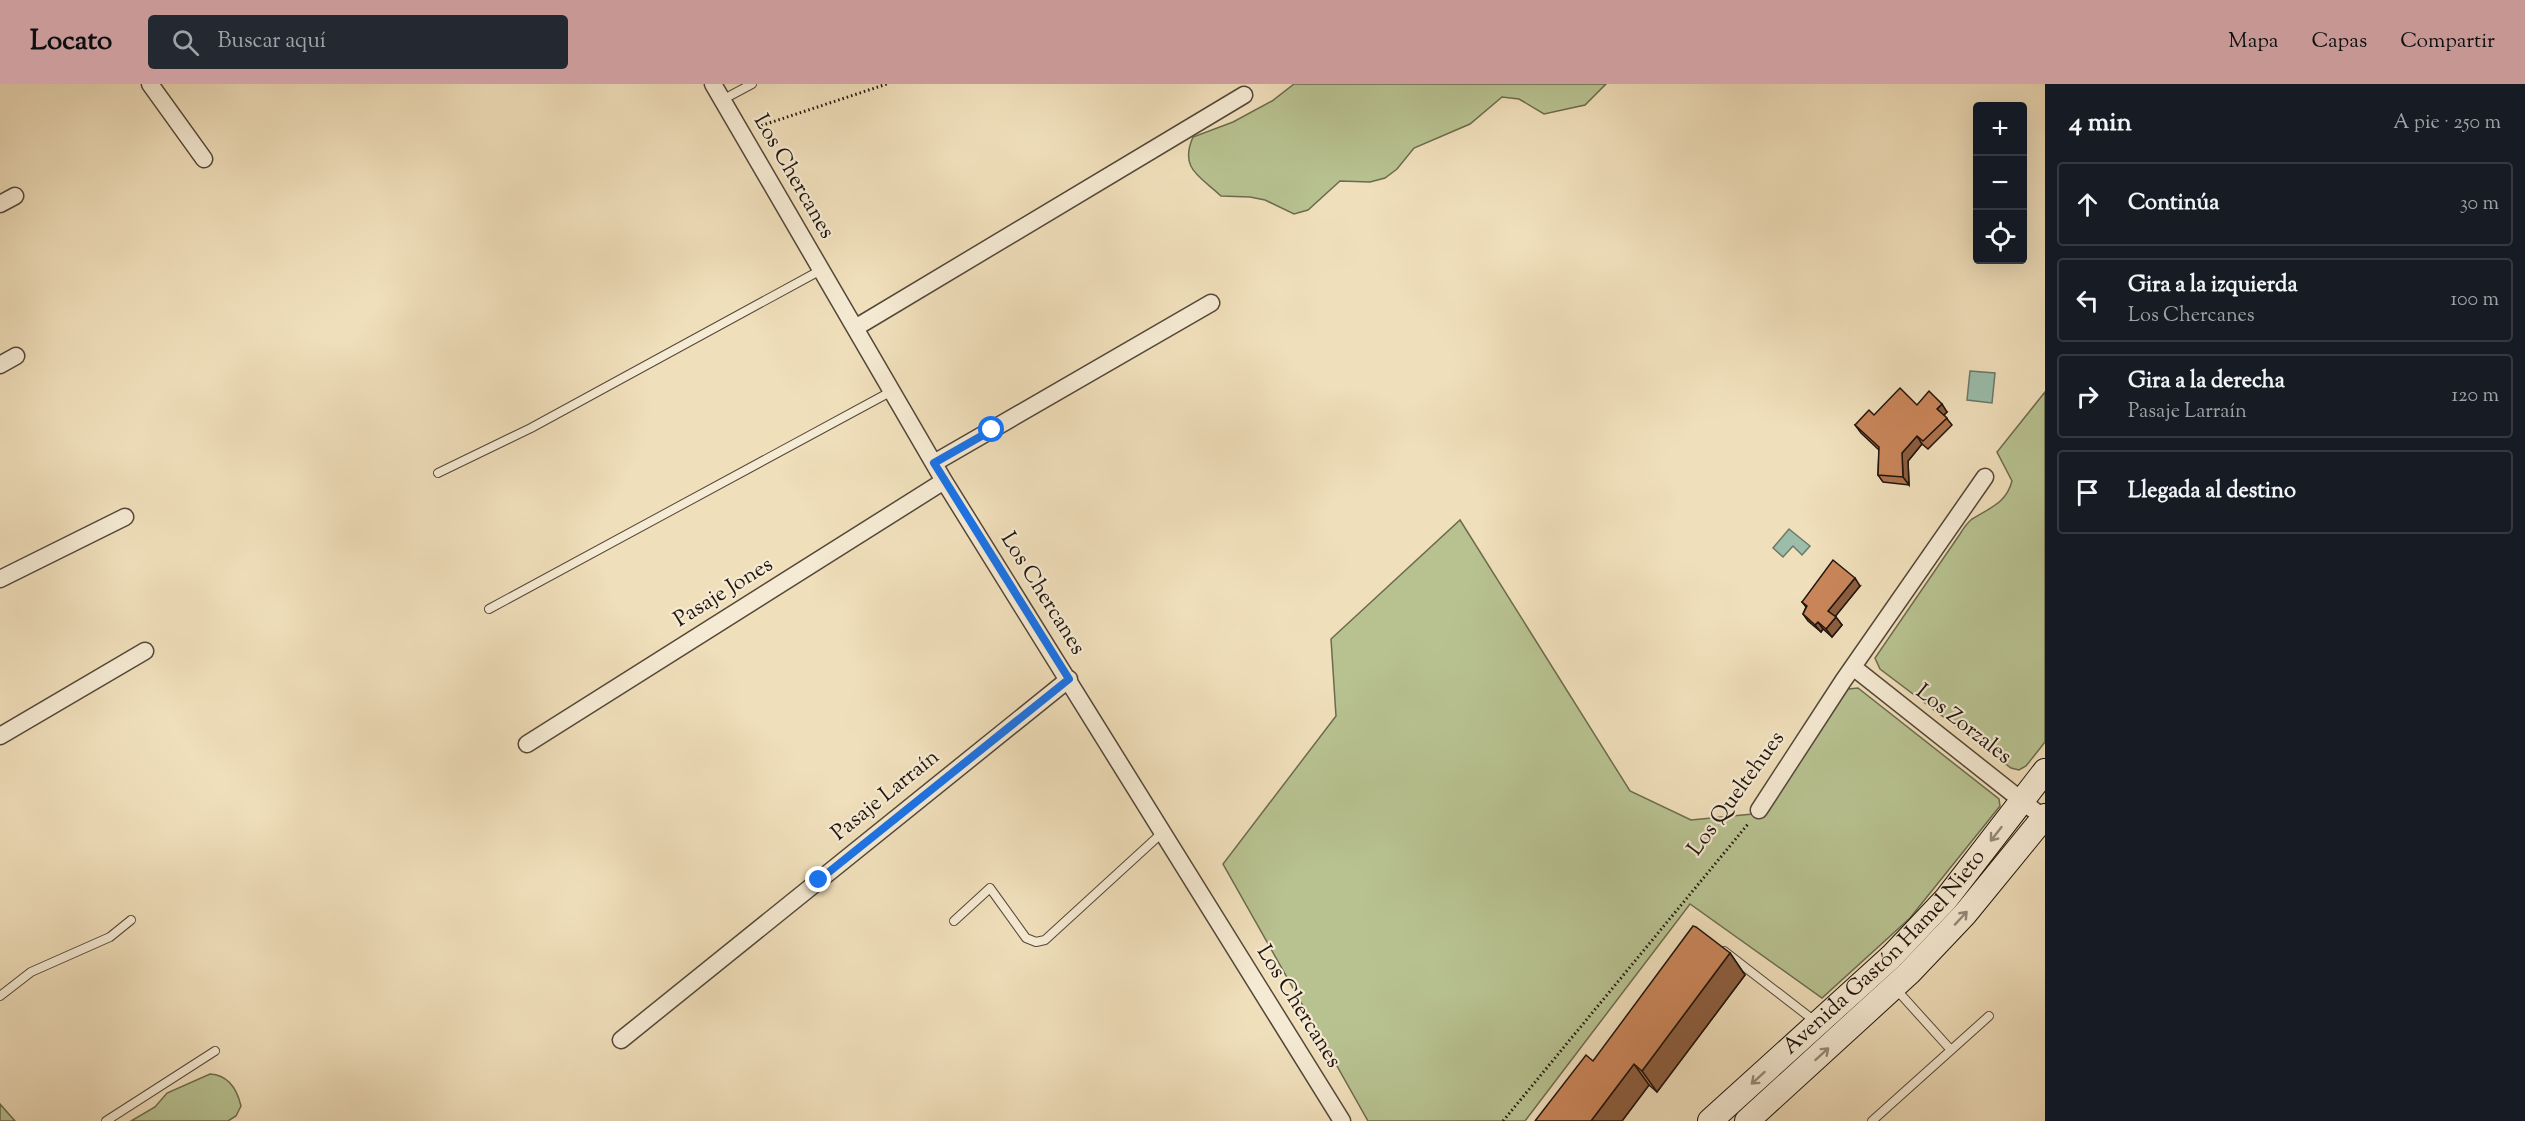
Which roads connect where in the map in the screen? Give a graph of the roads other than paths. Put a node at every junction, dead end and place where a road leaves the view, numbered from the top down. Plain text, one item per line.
1 (150, 84) edge
2 (713, 84) edge
3 (752, 84) edge
4 (1244, 94) dead end
5 (722, 100) junction
6 (204, 159) dead end
7 (821, 270) junction
8 (1211, 303) dead end
9 (855, 328) junction
10 (16, 356) dead end
11 (0, 364) edge
12 (892, 391) junction
13 (934, 463) junction
14 (438, 472) dead end
15 (1985, 477) dead end
16 (944, 481) junction
17 (125, 518) dead end
18 (0, 579) edge
19 (489, 609) dead end
20 (146, 651) dead end
21 (1852, 667) junction
22 (1069, 679) junction
23 (0, 736) edge
24 (527, 744) dead end
25 (2045, 771) edge
26 (2023, 801) junction
27 (1759, 810) road end
28 (2044, 817) edge
29 (1163, 832) junction
30 (131, 920) dead end
31 (954, 921) dead end
32 (1714, 944) edge
33 (1894, 987) junction
34 (0, 996) edge
35 (1989, 1016) dead end
36 (1819, 1024) junction
37 (621, 1040) dead end
38 (1951, 1050) junction
39 (214, 1051) dead end
40 (106, 1121) edge
41 (1342, 1121) edge
42 (1710, 1121) edge
43 (1747, 1121) edge
44 (1872, 1121) edge

1 - 6 street
2 - 5 street, Los Chercanes
3 - 5 lane
4 - 9 street
5 - 7 street, Los Chercanes
7 - 9 street, Los Chercanes
7 - 14 lane
8 - 13 street
9 - 12 street, Los Chercanes
10 - 11 street
12 - 13 street, Los Chercanes
12 - 19 lane
13 - 16 street, Los Chercanes
15 - 21 street, Los Queltehues
16 - 22 street, Los Chercanes
16 - 24 street, Pasaje Jones
17 - 18 street
20 - 23 street
21 - 26 street, Los Zorzales
21 - 27 street, Los Queltehues
22 - 29 street, Los Chercanes
22 - 37 street, Pasaje Larraín
25 - 26 main road, Avenida Gastón Hamel Nieto
26 - 28 street, Los Zorzales
26 -> 36 main road, Avenida Gastón Hamel Nieto
33 -> 28 main road, Avenida Gastón Hamel Nieto
29 - 31 lane
29 - 41 street, Los Chercanes
30 - 34 lane
32 - 36 lane
33 - 38 lane
43 -> 33 main road, Avenida Gastón Hamel Nieto
35 - 38 lane
36 -> 42 main road, Avenida Gastón Hamel Nieto
38 - 44 lane
39 - 40 lane

